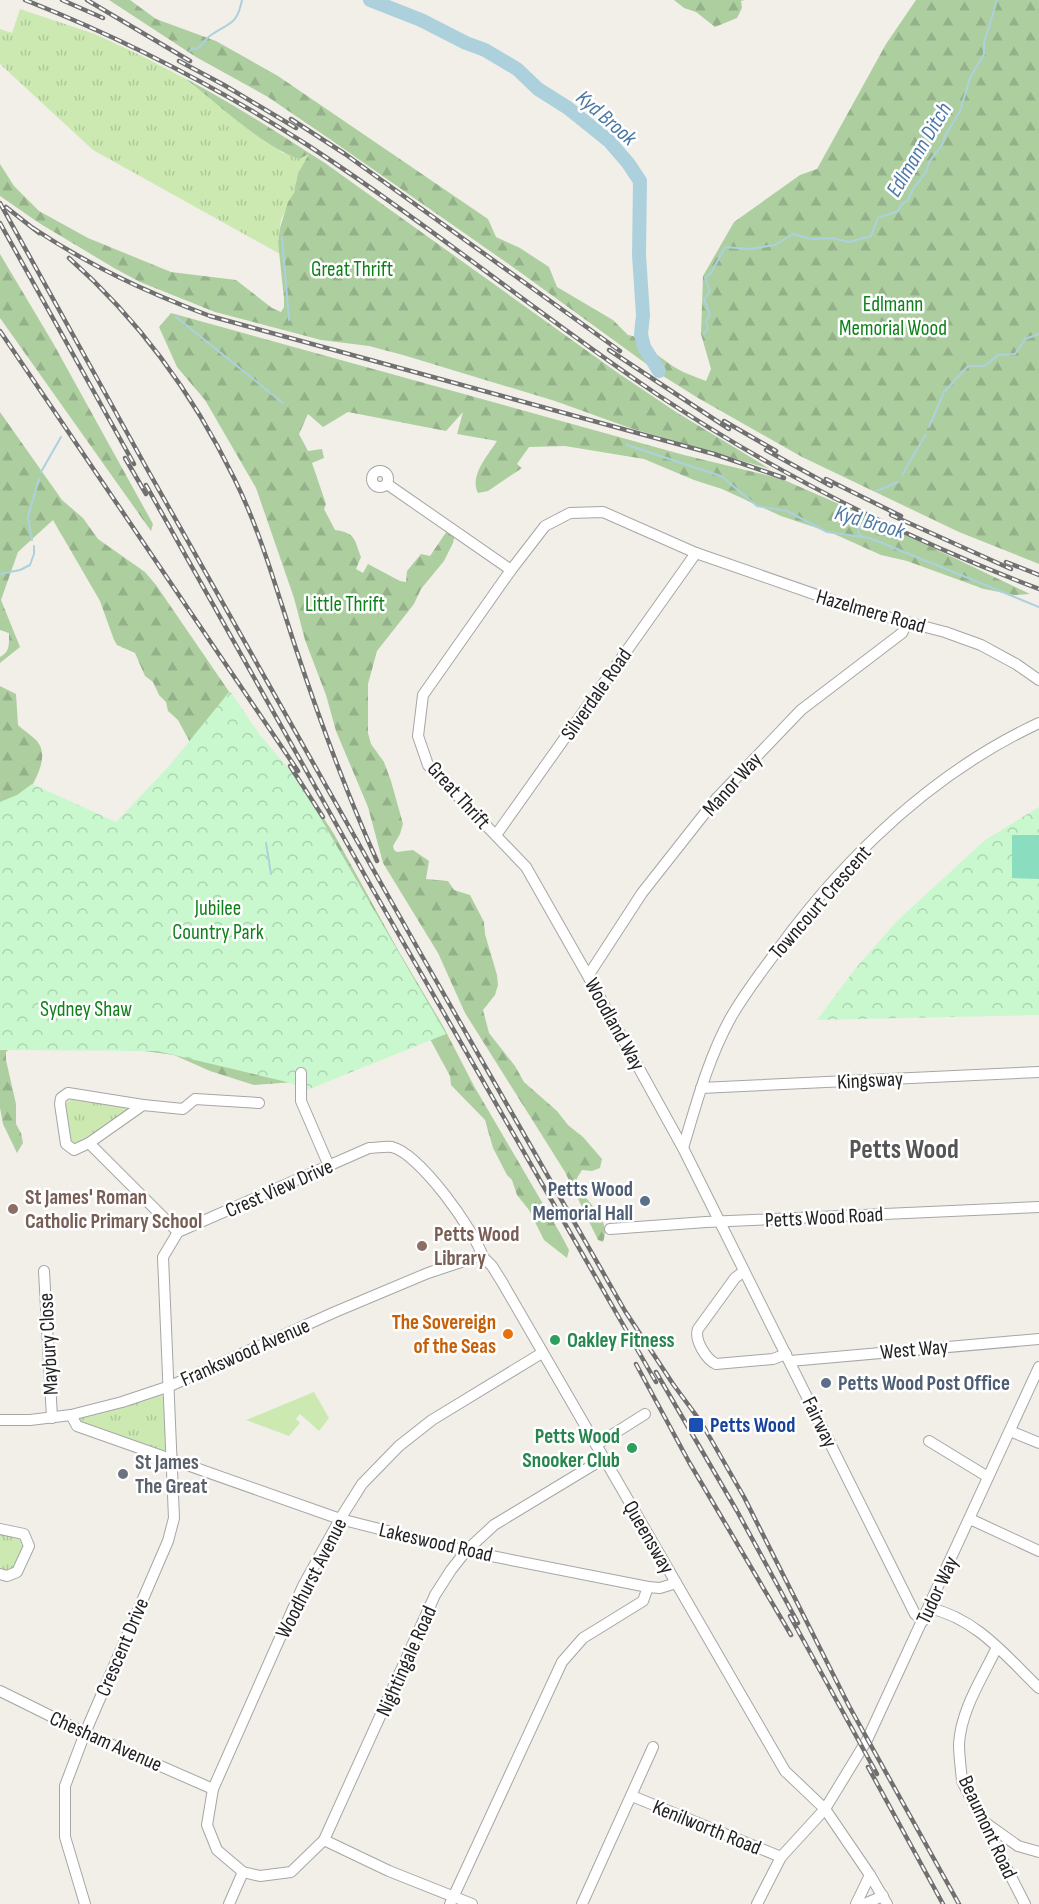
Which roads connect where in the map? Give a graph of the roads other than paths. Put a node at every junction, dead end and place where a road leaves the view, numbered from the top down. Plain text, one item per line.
1 (387, 484) dead end
2 (696, 553) junction
3 (512, 570) junction
4 (907, 623) junction
5 (1039, 680) edge
6 (1039, 723) edge
7 (496, 835) junction
8 (588, 976) junction
9 (1039, 1072) edge
10 (301, 1073) dead end
11 (701, 1088) junction
12 (259, 1103) dead end
13 (143, 1105) junction
14 (89, 1143) junction
15 (683, 1148) junction
16 (329, 1166) junction
17 (1039, 1207) edge
18 (720, 1222) junction
19 (610, 1229) dead end
20 (177, 1233) junction
21 (483, 1257) junction
22 (44, 1271) dead end
23 (743, 1272) junction
24 (1039, 1339) edge
25 (542, 1353) junction
26 (788, 1358) junction
27 (1039, 1367) edge
28 (170, 1386) junction
29 (71, 1414) junction
30 (645, 1414) dead end
31 (52, 1418) junction
32 (0, 1420) edge
33 (1010, 1431) junction
34 (929, 1441) dead end
35 (1039, 1443) edge
36 (596, 1445) junction
37 (603, 1459) junction
38 (172, 1460) junction
39 (988, 1477) junction
40 (340, 1519) junction
41 (970, 1519) junction
42 (0, 1529) edge
43 (466, 1551) junction
44 (1039, 1551) edge
45 (0, 1574) edge
46 (676, 1583) junction
47 (648, 1587) junction
48 (929, 1608) junction
49 (923, 1621) junction
50 (998, 1647) junction
51 (1039, 1688) edge
52 (0, 1691) edge
53 (85, 1733) junction
54 (653, 1747) dead end
55 (213, 1789) junction
56 (632, 1796) junction
57 (825, 1809) junction
58 (983, 1821) junction
59 (324, 1840) junction
60 (1039, 1852) edge
61 (781, 1857) junction
62 (243, 1872) junction
63 (870, 1875) junction
64 (452, 1900) edge
65 (885, 1900) edge
66 (84, 1904) edge
67 (229, 1904) edge
68 (472, 1904) edge
69 (582, 1904) edge
70 (758, 1904) edge
71 (856, 1904) edge
72 (864, 1904) edge
73 (1025, 1904) edge

1 - 3 street
2 - 3 street, Great Thrift
2 - 4 street, Hazelmere Road
2 - 7 street, Silverdale Road
3 - 7 street, Great Thrift
4 - 5 street, Hazelmere Road
4 - 8 street, Manor Way
6 - 11 street, Towncourt Crescent
7 - 8 street, Woodland Way
8 - 15 street, Woodland Way
9 - 11 street, Kingsway
10 - 16 street
11 - 15 street, Towncourt Crescent
12 - 13 street
13 - 14 street
13 - 14 street
14 - 20 street
15 - 18 street, Woodland Way
16 - 20 street, Crest View Drive
16 - 21 street, Crest View Drive
17 - 18 street, Petts Wood Road
18 - 19 street, Petts Wood Road
18 - 23 street, Fairway
20 - 28 street
21 - 25 street, Queensway
21 - 28 street, Frankswood Avenue
22 - 31 street, Maybury Close
23 - 26 street, Fairway
23 - 26 street, West Way
24 - 26 street, West Way
25 - 36 street, Queensway
25 - 40 street, Woodhurst Avenue
26 - 49 street, Fairway
27 - 33 street, Tudor Way
28 - 29 street, Frankswood Avenue
28 - 38 street, Crescent Drive
29 - 31 street, Frankswood Avenue
29 - 38 street, Lakeswood Road
30 - 36 street
31 - 32 street, Frankswood Avenue
33 - 35 street
33 - 39 street, Tudor Way
34 - 39 street
36 - 37 street, Queensway
37 - 43 street, Nightingale Road
37 - 46 street, Queensway
38 - 40 street, Lakeswood Road
38 - 53 street, Crescent Drive
39 - 41 street, Tudor Way
40 - 43 street, Lakeswood Road
40 - 55 street, Woodhurst Avenue
41 - 44 street
41 - 48 street, Tudor Way
42 - 45 street
43 - 47 street, Lakeswood Road
43 - 59 street, Nightingale Road
46 - 47 street, Lakeswood Road
46 - 57 street, Queensway
47 - 64 street
48 - 49 street, Tudor Way
48 - 50 street
49 - 57 street, Tudor Way
50 - 51 street
50 - 58 street, Beaumont Road
52 - 53 street, Chesham Avenue
53 - 55 street, Chesham Avenue
53 - 66 street, Crescent Drive
54 - 56 street
55 - 62 street, Woodhurst Avenue
56 - 61 street, Kenilworth Road
56 - 69 street
57 - 61 street, Tudor Way
57 - 63 street, Queensway
58 - 60 street
58 - 73 street, Beaumont Road
59 - 62 street, Nightingale Road
59 - 64 street
61 - 70 street, Tudor Way
62 - 67 street
63 - 65 street, Queensway
63 - 71 street
64 - 68 street
65 - 72 street

